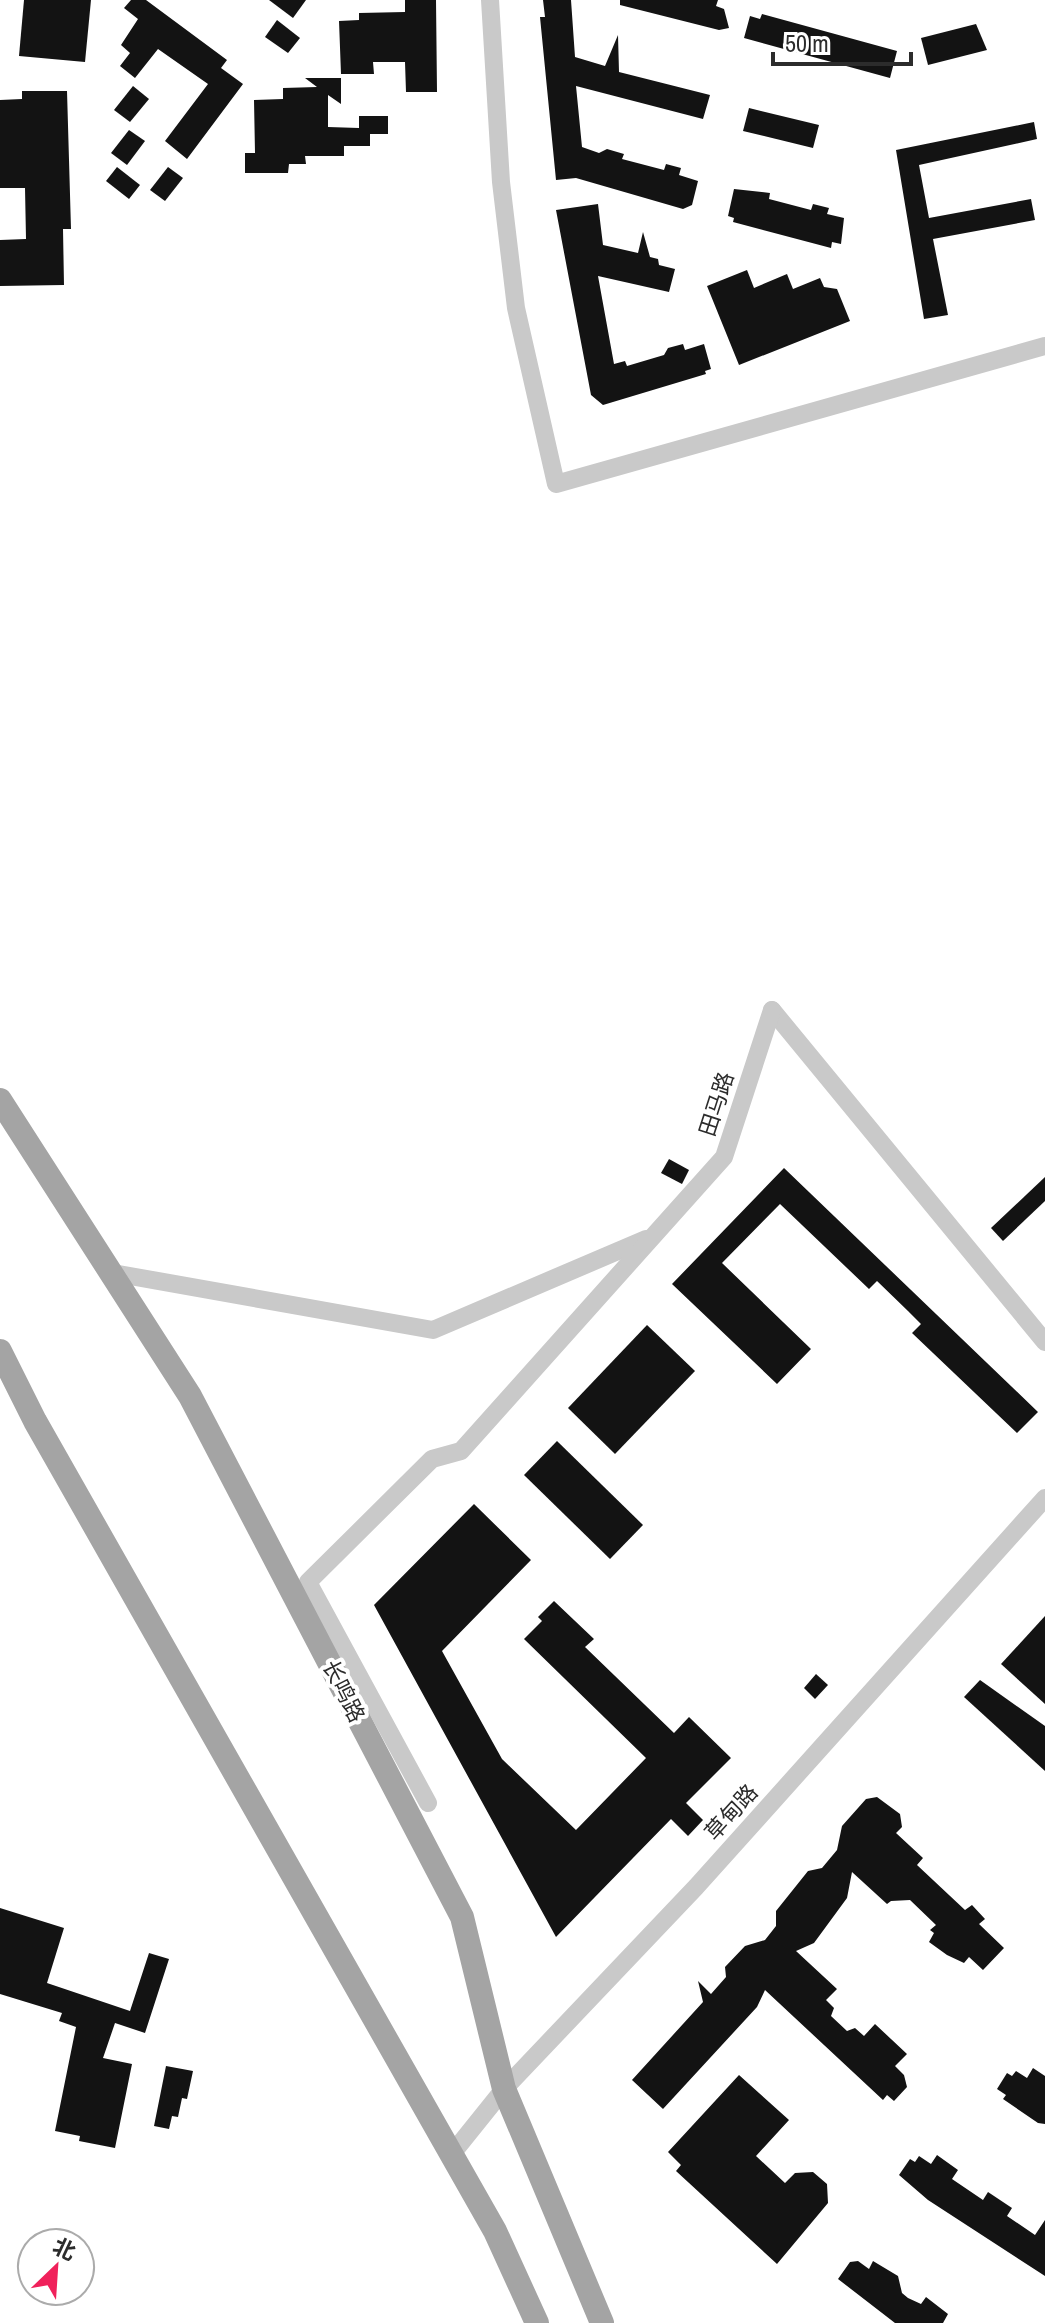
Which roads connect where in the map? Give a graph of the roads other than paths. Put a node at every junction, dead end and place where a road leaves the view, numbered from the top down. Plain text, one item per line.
1 (490, 0) edge
2 (1045, 346) edge
3 (0, 1100) edge
4 (653, 1236) junction
5 (113, 1273) junction
6 (1045, 1342) edge
7 (0, 1351) edge
8 (1045, 1498) edge
9 (428, 1803) dead end
10 (504, 2089) junction
11 (451, 2155) junction
12 (537, 2323) edge
13 (602, 2323) edge

1 - 2 street
3 - 5 main road, 长鸣路
4 - 5 street
4 - 6 street, 田马路
4 - 9 street, 田马路
5 - 10 main road, 长鸣路
7 - 11 main road
8 - 10 street, 草甸路
10 - 11 street, 草甸路
10 - 13 main road, 长鸣路
11 - 12 main road

